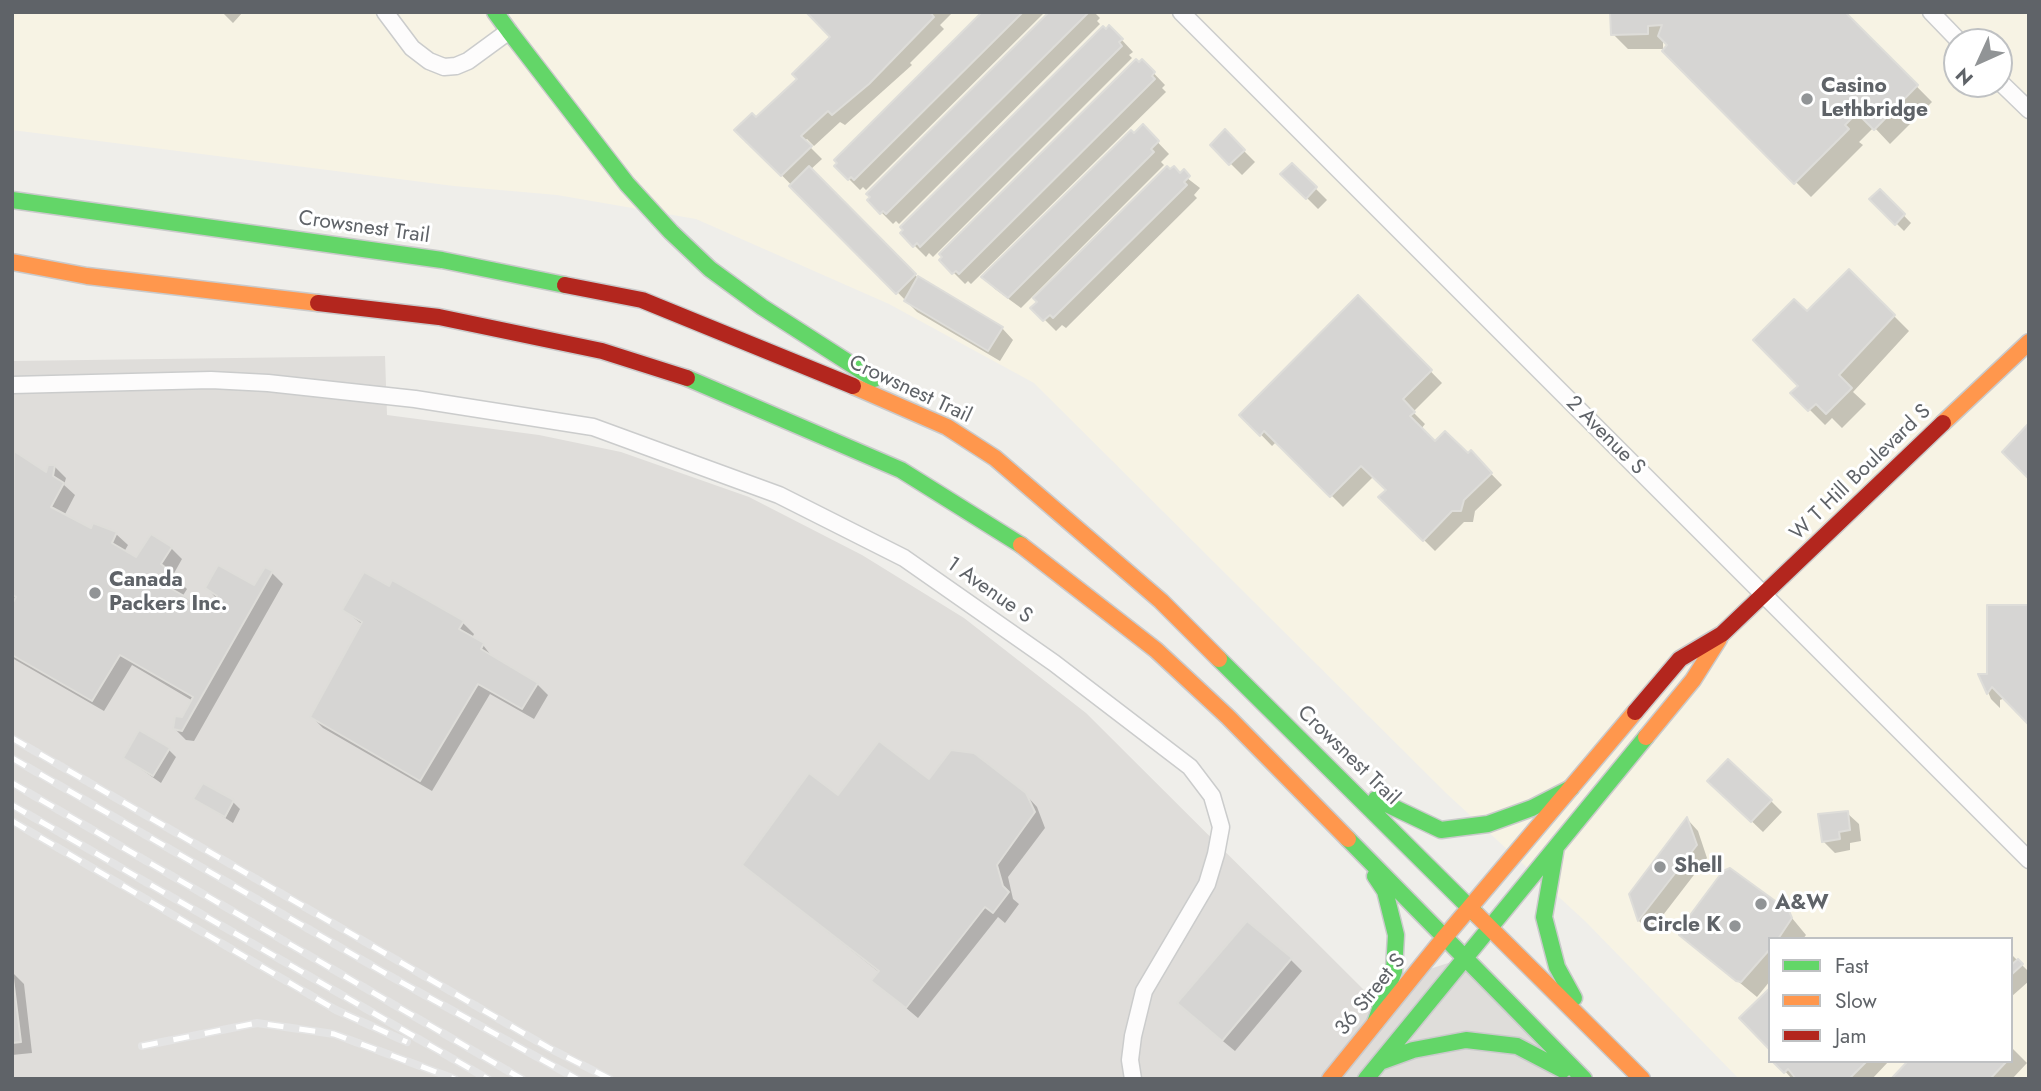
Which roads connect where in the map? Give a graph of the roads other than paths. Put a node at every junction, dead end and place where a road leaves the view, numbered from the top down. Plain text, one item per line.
1 (385, 12) edge
2 (495, 12) edge
3 (1181, 12) edge
4 (1931, 12) edge
5 (1946, 28) edge
6 (509, 31) junction
7 (2013, 95) edge
8 (2029, 110) edge
9 (12, 201) edge
10 (12, 262) edge
11 (12, 272) edge
12 (87, 276) junction
13 (2029, 342) edge
14 (12, 385) edge
15 (947, 427) junction
16 (1764, 595) junction
17 (1722, 634) junction
18 (1345, 783) junction
19 (1571, 788) junction
20 (1355, 847) junction
21 (1556, 847) junction
22 (2029, 860) edge
23 (1471, 906) junction
24 (1492, 926) junction
25 (1444, 938) junction
26 (1464, 958) junction
27 (1375, 1023) junction
28 (1587, 1023) junction
29 (1380, 1062) junction
30 (1133, 1079) edge
31 (1330, 1079) edge
32 (1366, 1079) edge
33 (1575, 1079) edge
34 (1584, 1079) edge
35 (1642, 1079) edge

1 - 6 street
2 - 6 main road
3 - 16 street, 2 Avenue S
4 - 5 street
6 - 15 main road
7 - 8 street
9 - 15 main road, Crowsnest Trail
10 - 12 main road
11 - 12 main road
12 - 20 main road
13 - 16 main road, W T Hill Boulevard S
14 - 30 street, 1 Avenue S
15 - 18 main road, Crowsnest Trail
16 - 17 main road, W T Hill Boulevard S
16 - 22 street, 2 Avenue S
17 - 19 main road, W T Hill Boulevard S
17 - 21 main road, W T Hill Boulevard S
18 - 19 main road
18 - 23 main road, Crowsnest Trail
19 - 23 main road, W T Hill Boulevard S
20 - 25 main road
20 - 27 main road
21 - 24 main road, W T Hill Boulevard S
21 - 28 main road
23 - 24 main road, Crowsnest Trail
23 - 25 main road, 36 Street S
24 - 26 main road, W T Hill Boulevard S
24 - 28 main road, Crowsnest Trail
25 - 26 main road
25 - 27 main road, 36 Street S
26 - 29 main road
26 - 34 main road
27 - 31 main road, 36 Street S
28 - 35 main road, Crowsnest Trail
29 - 32 main road
29 - 33 main road

